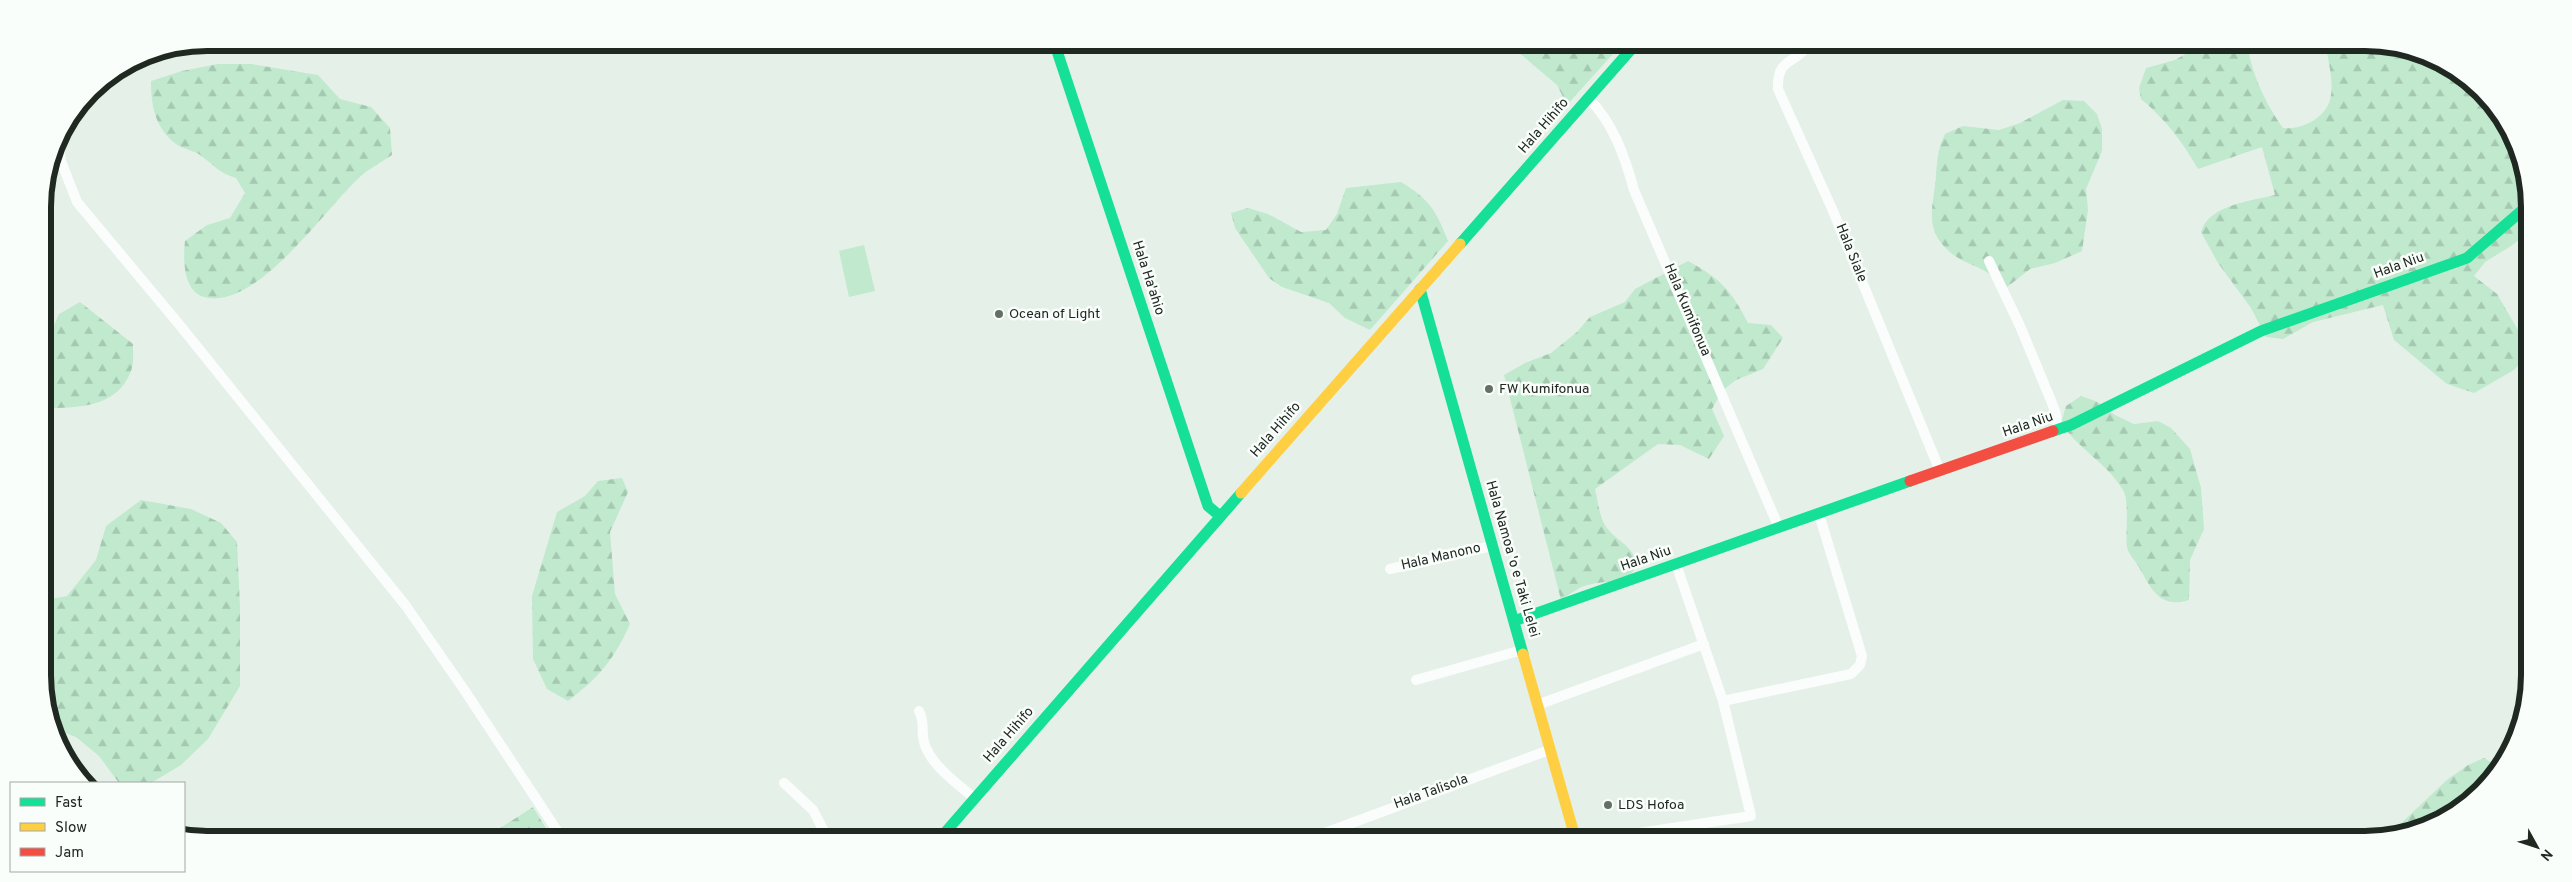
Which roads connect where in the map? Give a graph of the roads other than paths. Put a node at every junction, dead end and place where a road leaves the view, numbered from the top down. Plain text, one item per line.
1 (1629, 51) edge
2 (1801, 51) edge
3 (1056, 52) edge
4 (1588, 98) junction
5 (60, 156) edge
6 (2521, 211) edge
7 (1989, 261) dead end
8 (1420, 289) junction
9 (2056, 430) junction
10 (1940, 471) junction
11 (1819, 514) junction
12 (1220, 516) junction
13 (1779, 528) junction
14 (1492, 546) junction
15 (1676, 564) junction
16 (1390, 569) dead end
17 (1514, 621) junction
18 (1704, 644) junction
19 (1522, 650) junction
20 (1416, 680) dead end
21 (1723, 702) junction
22 (1537, 705) junction
23 (919, 711) dead end
24 (1549, 750) junction
25 (784, 783) dead end
26 (974, 798) junction
27 (1332, 830) edge
28 (1572, 830) edge
29 (1657, 830) edge
30 (557, 831) edge
31 (824, 831) edge
32 (946, 831) edge

1 - 4 street, Hala Hihifo
2 - 10 street, Hala Siale
3 - 12 street, Hala Ha'ahio
4 - 8 street, Hala Hihifo
4 - 13 street, Hala Kumifonua
5 - 30 street
6 - 9 street, Hala Niu
7 - 9 street
8 - 12 street, Hala Hihifo
8 - 14 street, Hala Namoa 'o e Taki Lelei
9 - 10 street, Hala Niu
10 - 11 street, Hala Niu
11 - 13 street, Hala Niu
11 - 21 street
12 - 26 street, Hala Hihifo
13 - 15 street, Hala Niu
14 - 16 street, Hala Manono
14 - 17 street, Hala Namoa 'o e Taki Lelei
15 - 17 street, Hala Niu
15 - 18 street
17 - 19 street, Hala Namoa 'o e Taki Lelei
18 - 21 street
18 - 22 street
19 - 20 street
19 - 22 street, Hala Namoa 'o e Taki Lelei
21 - 29 street
22 - 24 street, Hala Namoa 'o e Taki Lelei
23 - 26 street
24 - 27 street, Hala Talisola
24 - 28 street, Hala Namoa 'o e Taki Lelei
25 - 31 street
26 - 32 street, Hala Hihifo

